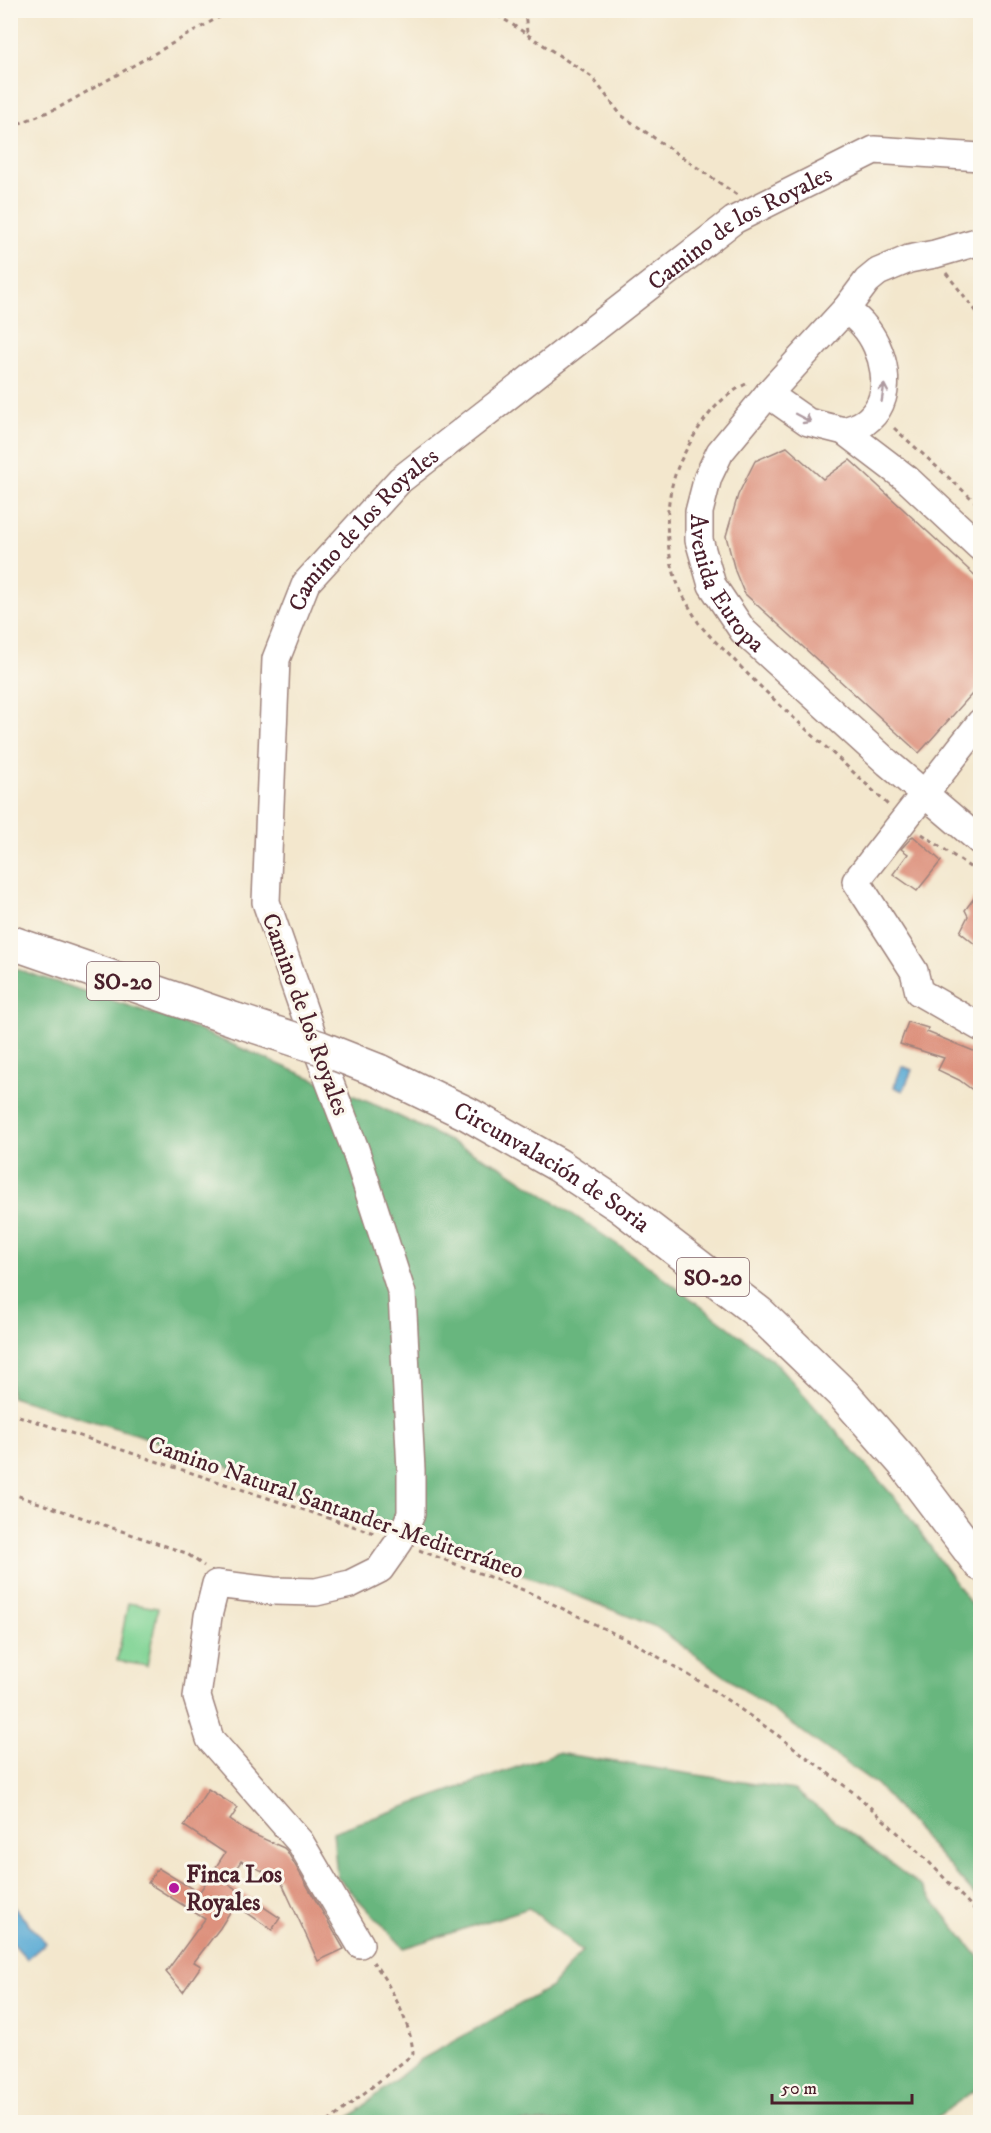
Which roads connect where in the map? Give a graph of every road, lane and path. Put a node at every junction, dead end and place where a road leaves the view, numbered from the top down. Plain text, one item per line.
1 (235, 10) edge
2 (490, 10) edge
3 (525, 10) edge
4 (527, 34) junction
5 (10, 127) edge
6 (981, 158) edge
7 (757, 208) junction
8 (981, 241) edge
9 (932, 255) junction
10 (846, 309) junction
11 (981, 316) edge
12 (758, 388) junction
13 (894, 428) dead end
14 (844, 431) junction
15 (981, 506) edge
16 (981, 547) edge
17 (981, 723) edge
18 (924, 794) junction
19 (903, 821) junction
20 (981, 840) edge
21 (981, 874) edge
22 (10, 942) edge
23 (981, 1027) edge
24 (10, 1413) edge
25 (10, 1493) edge
26 (399, 1542) junction
27 (981, 1564) edge
28 (216, 1584) junction
29 (981, 1914) edge
30 (360, 1944) joint
31 (328, 2122) edge

1 - 5 path
2 - 4 path
3 - 4 path
4 - 7 path
6 - 7 street, Camino de los Royales
7 - 26 street, Camino de los Royales
8 - 9 street
9 - 10 street, Avenida Europa
9 - 11 path
10 - 12 street, Avenida Europa
14 -> 10 street
12 -> 14 street
12 - 18 street, Avenida Europa
12 - 19 path
13 - 15 path
14 - 16 street
17 - 18 street
18 - 19 street
18 - 20 street, Avenida Europa
19 - 21 path
19 - 23 street
22 - 27 highway, Circunvalación de Soria / SO-20, bridge
24 - 26 path, Camino Natural Santander-Mediterráneo
25 - 28 path
26 - 28 street, Camino de los Royales
26 - 29 path, Camino Natural Santander-Mediterráneo
28 - 30 street
30 - 31 path

